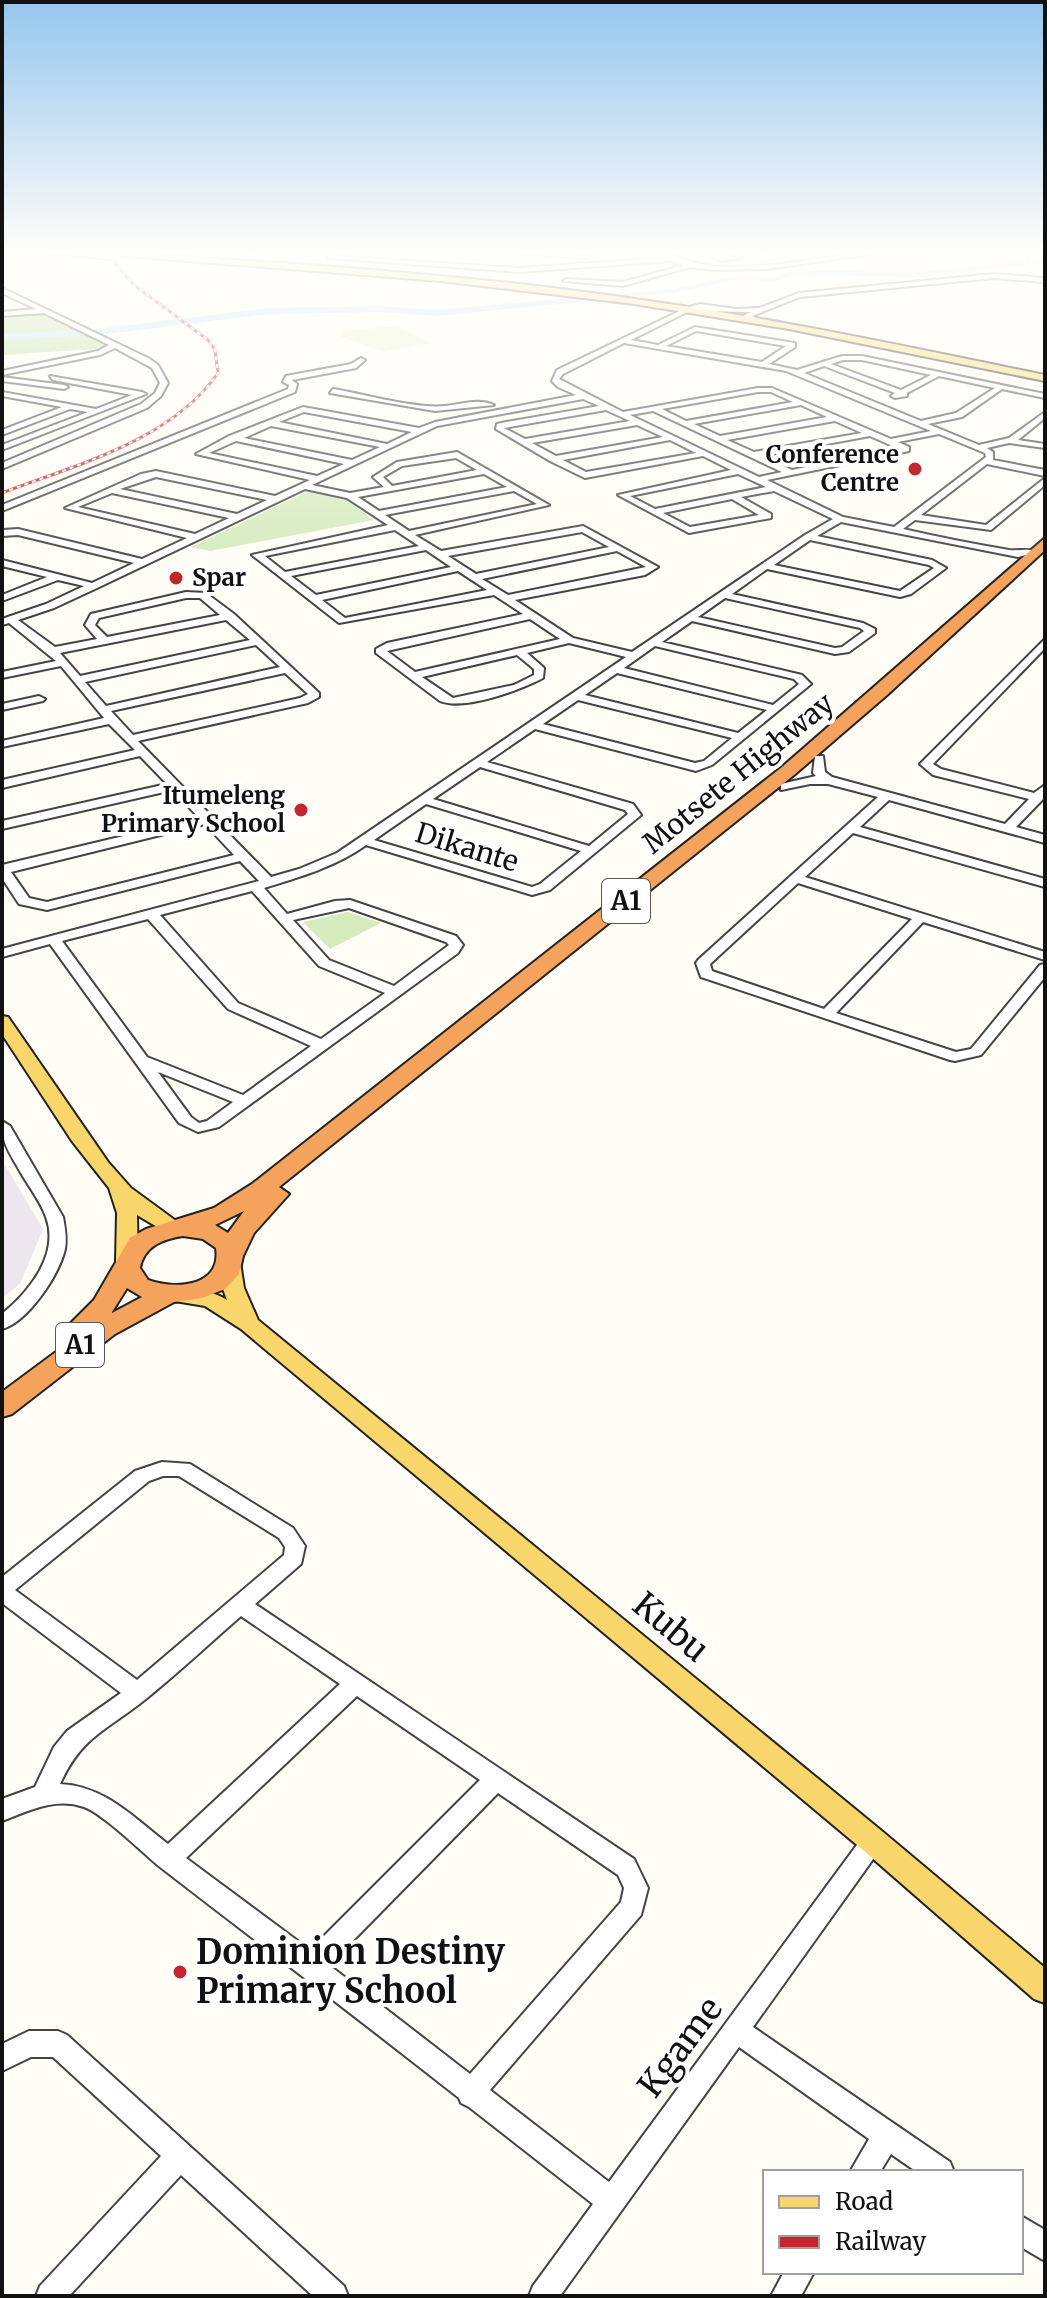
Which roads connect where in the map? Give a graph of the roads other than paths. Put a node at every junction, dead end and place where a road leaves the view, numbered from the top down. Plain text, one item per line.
1 (65, 360) edge
2 (143, 360) edge
3 (361, 360) dead end
4 (586, 360) edge
5 (742, 360) edge
6 (770, 360) edge
7 (836, 360) edge
8 (869, 360) edge
9 (948, 360) edge
10 (949, 360) edge
11 (764, 364) junction
12 (827, 365) junction
13 (799, 372) junction
14 (2, 373) edge
15 (938, 374) junction
16 (53, 378) dead end
17 (2, 379) edge
18 (1045, 380) edge
19 (100, 387) junction
20 (835, 387) junction
21 (1001, 387) junction
22 (333, 391) dead end
23 (810, 391) dead end
24 (141, 394) junction
25 (158, 394) junction
26 (904, 394) junction
27 (5, 396) edge
28 (585, 396) junction
29 (1045, 396) edge
30 (801, 398) junction
31 (870, 401) junction
32 (69, 407) junction
33 (607, 407) junction
34 (655, 409) junction
35 (490, 410) junction
36 (96, 412) junction
37 (623, 414) junction
38 (1045, 414) edge
39 (837, 418) junction
40 (638, 422) junction
41 (269, 423) junction
42 (686, 423) junction
43 (922, 423) junction
44 (420, 431) junction
45 (942, 431) junction
46 (2, 433) edge
47 (873, 433) junction
48 (232, 438) junction
49 (670, 438) junction
50 (718, 439) junction
51 (893, 441) junction
52 (1010, 441) junction
53 (522, 442) junction
54 (4, 446) edge
55 (387, 446) junction
56 (1045, 446) edge
57 (981, 447) junction
58 (35, 453) junction
59 (703, 454) junction
60 (754, 455) junction
61 (553, 459) junction
62 (985, 461) junction
63 (353, 463) junction
64 (2, 466) edge
65 (486, 471) junction
66 (738, 471) junction
67 (791, 473) junction
68 (1045, 473) edge
69 (318, 479) junction
70 (756, 480) junction
71 (1045, 481) edge
72 (303, 486) junction
73 (390, 488) junction
74 (516, 488) junction
75 (774, 488) junction
76 (110, 490) junction
77 (350, 496) junction
78 (733, 496) junction
79 (275, 499) junction
80 (2, 508) edge
81 (653, 512) junction
82 (376, 514) junction
83 (238, 517) junction
84 (913, 517) junction
85 (840, 519) junction
86 (394, 527) junction
87 (895, 531) junction
88 (2, 533) edge
89 (406, 534) junction
90 (196, 537) junction
91 (808, 537) junction
92 (426, 547) junction
93 (619, 548) junction
94 (985, 549) junction
95 (1041, 550) edge
96 (437, 555) junction
97 (143, 562) junction
98 (2, 563) edge
99 (766, 566) junction
100 (458, 568) junction
101 (1011, 572) junction
102 (283, 575) junction
103 (57, 577) junction
104 (472, 578) junction
105 (94, 586) junction
106 (493, 592) junction
107 (724, 595) junction
108 (2, 598) edge
109 (313, 599) junction
110 (504, 599) junction
111 (230, 616) junction
112 (529, 616) junction
113 (691, 618) junction
114 (7, 621) edge
115 (569, 640) junction
116 (105, 641) junction
117 (258, 641) junction
118 (1045, 642) edge
119 (654, 643) junction
120 (53, 651) junction
121 (519, 652) junction
122 (634, 656) junction
123 (62, 663) junction
124 (287, 669) junction
125 (616, 669) junction
126 (3, 673) edge
127 (413, 676) junction
128 (77, 680) junction
129 (576, 696) junction
130 (39, 699) dead end
131 (2, 707) edge
132 (776, 709) junction
133 (102, 710) junction
134 (112, 720) junction
135 (534, 725) junction
136 (740, 737) junction
137 (130, 739) junction
138 (2, 744) edge
139 (142, 752) junction
140 (819, 758) junction
141 (478, 763) junction
142 (828, 780) junction
143 (2, 784) edge
144 (174, 786) junction
145 (785, 787) junction
146 (1041, 793) edge
147 (886, 796) junction
148 (424, 800) junction
149 (208, 819) junction
150 (2, 825) edge
151 (851, 828) junction
152 (1008, 829) junction
153 (1045, 839) edge
154 (365, 841) junction
155 (590, 850) junction
156 (240, 857) junction
157 (3, 869) edge
158 (796, 878) junction
159 (1045, 883) edge
160 (261, 884) junction
161 (151, 914) junction
162 (921, 917) junction
163 (282, 919) junction
164 (54, 940) junction
165 (2, 953) edge
166 (1045, 956) edge
167 (1045, 968) edge
168 (395, 992) junction
169 (827, 1014) junction
170 (2, 1021) edge
171 (2, 1032) edge
172 (322, 1045) junction
173 (138, 1059) junction
174 (28, 1062) junction
175 (245, 1101) junction
176 (2, 1126) edge
177 (119, 1189) junction
178 (180, 1229) junction
179 (231, 1258) junction
180 (127, 1265) junction
181 (172, 1295) junction
182 (2, 1323) edge
183 (249, 1324) junction
184 (2, 1390) edge
185 (2, 1407) edge
186 (2, 1590) edge
187 (241, 1605) junction
188 (357, 1682) junction
189 (138, 1693) junction
190 (498, 1778) junction
191 (43, 1795) junction
192 (2, 1811) edge
193 (873, 1841) junction
194 (168, 1859) junction
195 (312, 1965) junction
196 (1045, 1988) edge
197 (738, 2031) junction
198 (2, 2058) edge
199 (470, 2094) junction
200 (888, 2134) junction
201 (179, 2157) junction
202 (865, 2170) edge
203 (937, 2170) edge
204 (610, 2200) junction
205 (1023, 2231) edge
206 (1045, 2247) edge
207 (799, 2274) edge
208 (50, 2296) edge
209 (334, 2296) edge
210 (543, 2296) edge
211 (785, 2296) edge

1 - 14 street
2 - 25 street
3 - 80 street
4 - 28 street
5 - 11 street
6 - 11 street
7 - 12 street
8 - 15 street
9 - 18 main road
10 - 18 main road
11 - 13 street
12 - 13 street
12 - 26 street
13 - 20 street
15 - 21 street
15 - 26 street
16 - 19 street
17 - 19 street
19 - 24 street
20 - 23 street
20 - 31 street
21 - 29 street
21 - 43 street
22 - 35 street
24 - 25 street
24 - 36 street
25 - 58 street
26 - 31 street
27 - 32 street
28 - 33 street
28 - 35 street
30 - 34 street
30 - 39 street
30 - 42 street
31 - 43 street
32 - 36 street
32 - 46 street
33 - 37 street
33 - 53 street
34 - 37 street
34 - 42 street
35 - 44 street
36 - 54 street
37 - 40 street
38 - 52 street
39 - 47 street
39 - 50 street
40 - 49 street
40 - 53 street
41 - 44 street
41 - 48 street
41 - 55 street
42 - 50 street
43 - 45 street
44 - 55 street
45 - 51 street
45 - 57 street
47 - 51 street
47 - 60 street
48 - 63 street
48 - 69 street
49 - 59 street
49 - 61 street
50 - 60 street
51 - 67 street
52 - 56 street
52 - 57 street
53 - 61 street
54 - 58 street
55 - 63 street
57 - 62 street
58 - 64 street
59 - 61 street
59 - 66 street
60 - 67 street
62 - 68 street
62 - 84 street
63 - 69 street
65 - 73 street
65 - 73 street
65 - 74 street
66 - 70 street
66 - 81 street
67 - 70 street
69 - 72 street
70 - 75 street
71 - 84 street
72 - 77 street
72 - 79 street
73 - 77 street
74 - 82 street
74 - 89 street
75 - 78 street
75 - 85 street
76 - 79 street
76 - 83 street
76 - 90 street
77 - 82 street
78 - 81 street
78 - 81 street
79 - 83 street
82 - 86 street
83 - 90 street
84 - 87 street
85 - 87 street
85 - 91 street
86 - 89 street
86 - 102 street
87 - 94 street
88 - 97 street
89 - 92 street
90 - 97 street
91 - 99 street
91 - 99 street
92 - 96 street
92 - 102 street
93 - 96 street
93 - 104 street
93 - 110 street
94 - 95 street
94 - 101 street
95 - 101 highway, Motsete Highway / A1
95 - 140 highway, Motsete Highway / A1
96 - 100 street
97 - 105 street
98 - 103 street
99 - 107 street
100 - 104 street
100 - 109 street
101 - 178 highway, Motsete Highway / A1
102 - 109 street
103 - 105 street
103 - 108 street
104 - 106 street
105 - 114 street
106 - 109 street
106 - 110 street
107 - 113 street
107 - 113 street
110 - 112 street
111 - 116 street
111 - 116 street
111 - 117 street
112 - 115 street
112 - 127 street
113 - 119 street
114 - 120 street
115 - 121 street
115 - 122 street
116 - 120 street
117 - 124 street
117 - 128 street
118 - 146 street
119 - 122 street
119 - 132 street
120 - 123 street
121 - 127 street
121 - 127 street
122 - 125 street
123 - 126 street
123 - 128 street
124 - 133 street
124 - 137 street
125 - 129 street
125 - 132 street
128 - 133 street
129 - 135 street
129 - 136 street
130 - 131 street
132 - 136 street
133 - 134 street
134 - 137 street
134 - 138 street
135 - 136 street
135 - 141 street
137 - 139 street
139 - 143 street
139 - 144 street
140 - 142 street
140 - 145 highway, Motsete Highway / A1
141 - 148 street
141 - 155 street
142 - 145 street
142 - 147 street
144 - 149 street
144 - 150 street
145 - 179 highway, Motsete Highway / A1
146 - 152 street
147 - 151 street
147 - 152 street
148 - 154 street
148 - 155 street
149 - 156 street
149 - 157 street
151 - 158 street
151 - 159 street
152 - 153 street
154 - 155 street, Dikante
154 - 160 street
156 - 157 street
156 - 160 street
158 - 162 street
158 - 169 street
160 - 161 street
160 - 163 street
161 - 164 street
161 - 172 street
162 - 166 street
162 - 169 street
163 - 168 street
163 - 168 street
164 - 165 street
164 - 173 street
167 - 169 street
168 - 172 street
170 - 174 main road
171 - 174 main road
172 - 175 street
173 - 175 street
173 - 175 street
174 - 177 main road
176 - 182 street
177 - 178 main road
177 - 180 main road
178 - 179 highway
178 - 180 highway, A1
179 - 181 highway, A1
179 - 183 main road, Kubu
180 - 181 highway
180 - 184 highway, A1
181 - 183 main road, Kubu
181 - 185 highway, A1
183 - 193 main road, Kubu
186 - 187 street
186 - 189 street
187 - 188 street
187 - 189 street
188 - 190 street
188 - 194 street
189 - 191 street
190 - 195 street
190 - 199 street
191 - 192 street
191 - 194 street
193 - 196 main road, Kubu
193 - 197 street, Kgame
194 - 195 street
195 - 199 street
197 - 200 street
197 - 204 street, Kgame
198 - 201 street
199 - 204 street
200 - 202 street
200 - 203 street
201 - 208 street
201 - 209 street
204 - 210 street, Kgame
205 - 206 street
207 - 211 street

